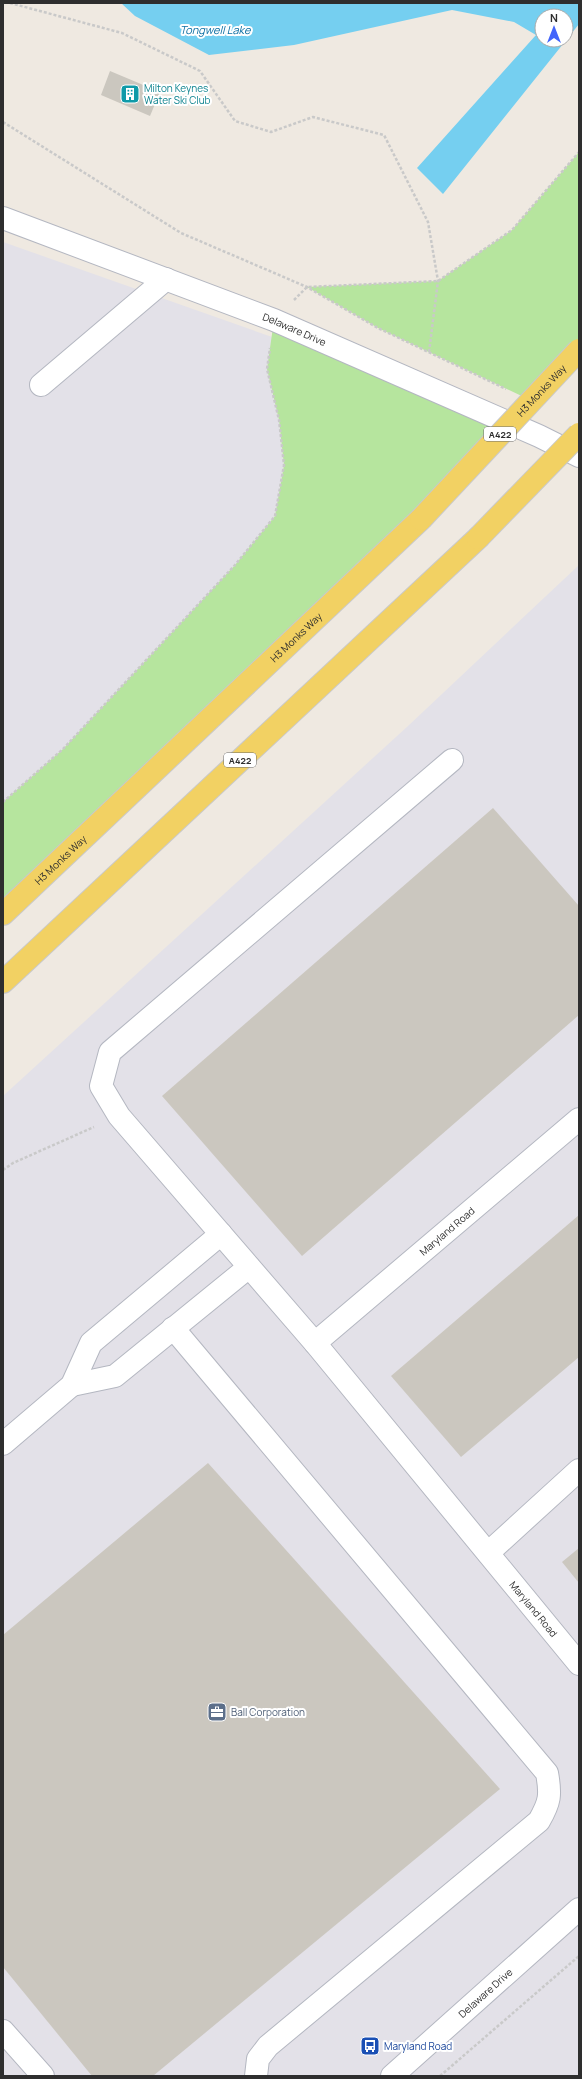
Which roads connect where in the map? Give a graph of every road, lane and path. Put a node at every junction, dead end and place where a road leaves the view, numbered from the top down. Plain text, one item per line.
1 (10, 3) edge
2 (3, 122) edge
3 (579, 152) edge
4 (3, 218) edge
5 (166, 279) junction
6 (438, 281) junction
7 (307, 287) junction
8 (274, 320) junction
9 (579, 350) edge
10 (429, 352) junction
11 (41, 385) dead end
12 (514, 392) dead end
13 (579, 434) edge
14 (579, 456) edge
15 (452, 760) dead end
16 (3, 802) edge
17 (3, 914) edge
18 (3, 982) edge
19 (120, 1116) junction
20 (579, 1119) edge
21 (3, 1170) edge
22 (221, 1234) junction
23 (249, 1267) junction
24 (173, 1328) junction
25 (315, 1343) junction
26 (72, 1385) junction
27 (3, 1444) edge
28 (579, 1470) edge
29 (488, 1553) junction
30 (579, 1664) edge
31 (579, 1909) edge
32 (579, 1956) edge
33 (3, 2031) edge
34 (43, 2076) edge
35 (256, 2076) edge
36 (392, 2076) edge
37 (440, 2076) edge

1 - 6 path
2 - 7 path
3 - 6 path
4 - 5 street, Delaware Drive
5 - 8 street, Delaware Drive
5 - 11 street
6 - 7 path
6 - 10 path
7 - 8 path
7 - 10 path
8 - 14 street, Delaware Drive
8 - 16 path
9 - 17 main road, H3 Monks Way / A422, bridge
10 - 12 path
13 - 18 main road, A422, bridge
15 - 19 street, Maryland Road
19 - 21 path
19 - 22 street, Maryland Road
20 - 25 street, Maryland Road
22 - 23 street, Maryland Road
22 - 26 street
23 - 24 street
23 - 25 street, Maryland Road
24 - 26 street
24 - 35 street
25 - 29 street, Maryland Road
26 - 27 street
28 - 29 street
29 - 30 street, Maryland Road
31 - 36 street, Delaware Drive
32 - 37 path
33 - 34 street

